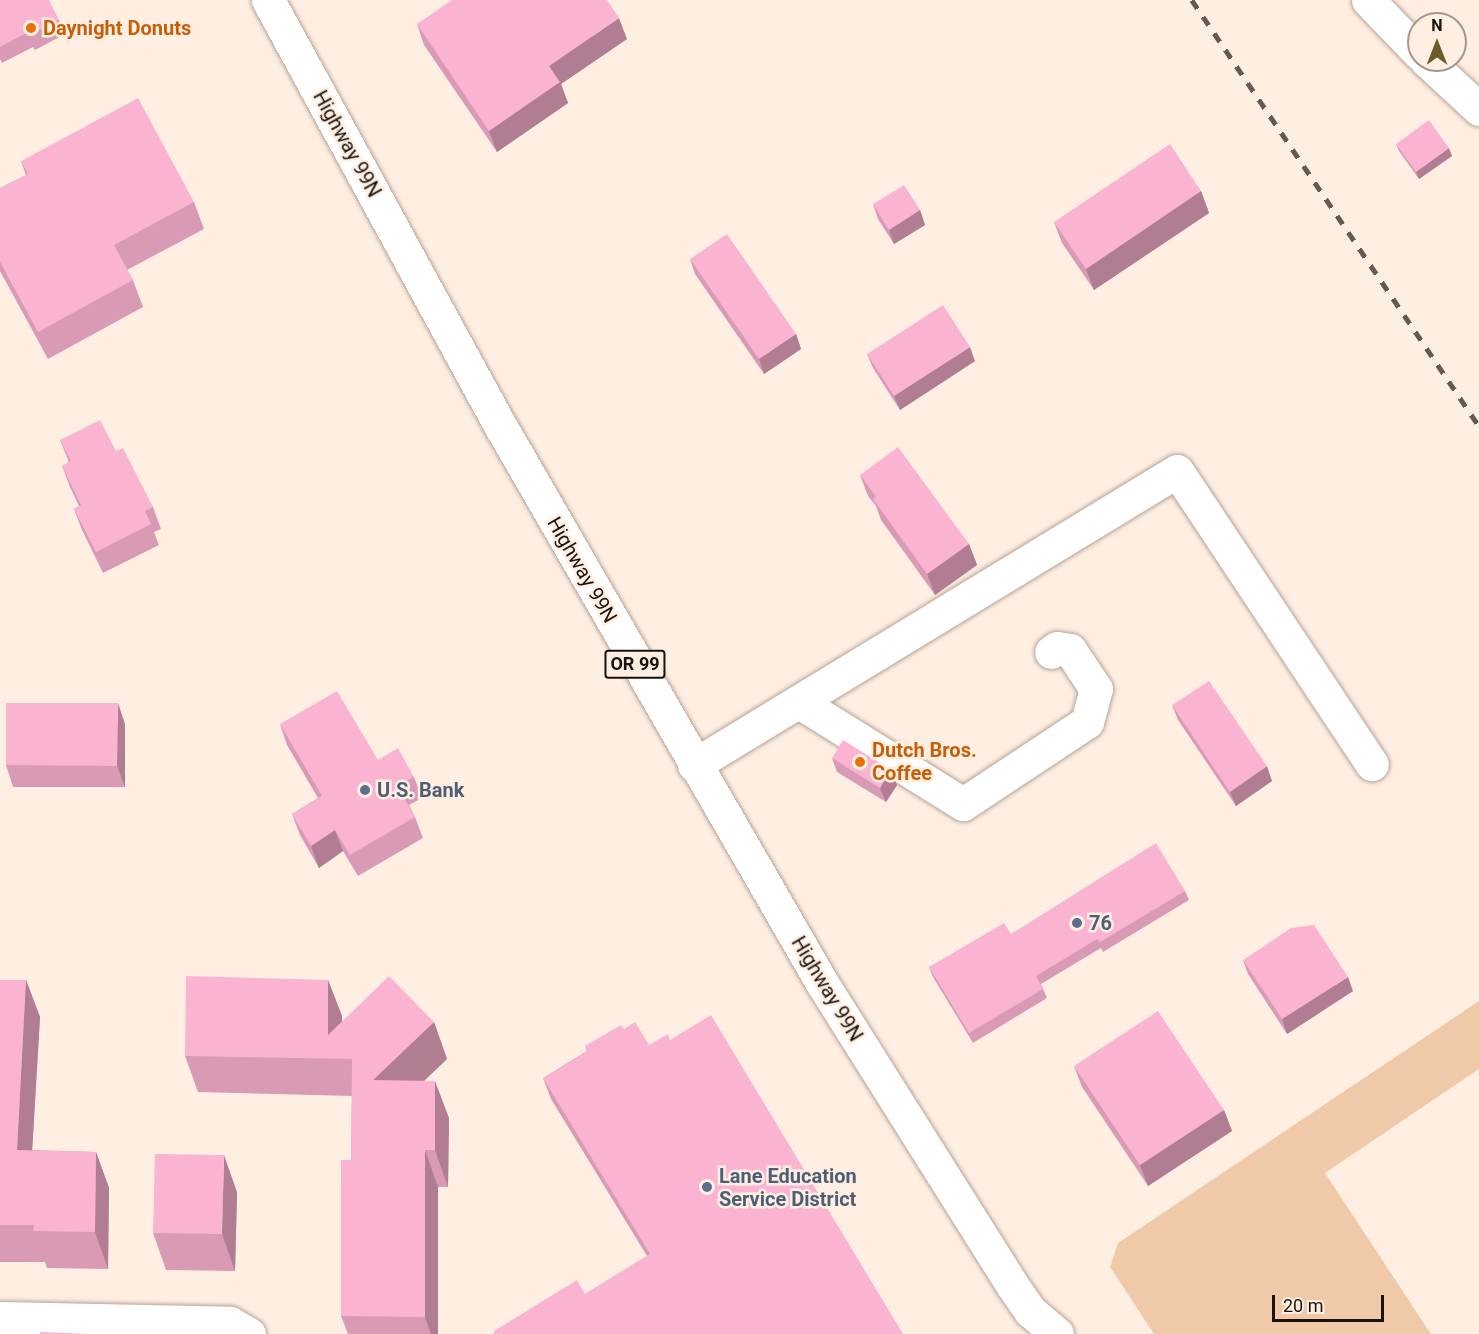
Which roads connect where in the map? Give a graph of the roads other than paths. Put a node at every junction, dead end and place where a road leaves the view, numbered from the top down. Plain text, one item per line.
1 (268, 0) edge
2 (1368, 0) edge
3 (1407, 40) edge
4 (1439, 72) edge
5 (1479, 109) edge
6 (1051, 652) dead end
7 (799, 702) junction
8 (1372, 764) dead end
9 (694, 765) junction
10 (1033, 1322) edge
11 (15, 1324) edge
12 (249, 1334) edge
13 (1057, 1334) edge

1 - 9 main road, Highway 99N / OR 99
2 - 3 main road
4 - 5 main road
6 - 7 main road
7 - 8 main road
7 - 9 main road
9 - 10 main road, Highway 99N / OR 99
10 - 13 main road, Highway 99N / OR 99
11 - 12 main road

